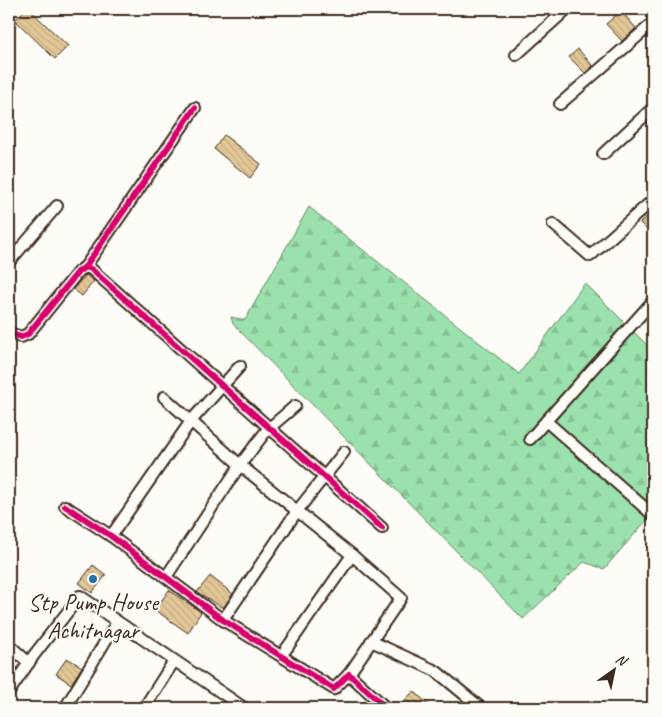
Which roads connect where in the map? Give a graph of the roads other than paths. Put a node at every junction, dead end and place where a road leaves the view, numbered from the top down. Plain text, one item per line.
1 (567, 9) edge
2 (653, 23) edge
3 (516, 55) dead end
4 (560, 104) dead end
5 (195, 108) dead end
6 (653, 108) edge
7 (603, 154) dead end
8 (653, 200) edge
9 (57, 206) dead end
10 (553, 224) dead end
11 (9, 262) edge
12 (85, 267) junction
13 (653, 301) edge
14 (9, 333) edge
15 (240, 366) dead end
16 (222, 386) junction
17 (164, 397) dead end
18 (295, 406) dead end
19 (191, 421) junction
20 (546, 421) junction
21 (269, 428) junction
22 (530, 439) dead end
23 (344, 452) dead end
24 (240, 465) junction
25 (324, 477) junction
26 (65, 506) dead end
27 (297, 511) junction
28 (653, 515) edge
29 (382, 528) dead end
30 (111, 536) junction
31 (352, 555) junction
32 (166, 577) junction
33 (223, 620) junction
34 (117, 622) junction
35 (371, 642) junction
36 (9, 645) edge
37 (282, 656) junction
38 (174, 660) junction
39 (29, 663) junction
40 (349, 674) junction
41 (9, 692) edge
42 (65, 708) edge
43 (144, 708) edge
44 (244, 708) edge
45 (386, 708) edge
46 (481, 708) edge

1 - 3 street
2 - 4 street
5 - 12 street
6 - 7 street
8 - 10 street
9 - 11 street
12 - 14 street
12 - 16 street
13 - 20 street
15 - 16 street
16 - 19 street
16 - 21 street
17 - 19 street
18 - 21 street
19 - 24 street
19 - 30 street
20 - 22 street
20 - 28 street
21 - 24 street
21 - 25 street
23 - 25 street
24 - 27 street
24 - 32 street
25 - 27 street
25 - 29 street
26 - 30 street
27 - 31 street
27 - 33 street
30 - 32 street
31 - 35 street
31 - 37 street
32 - 33 street
33 - 37 street
34 - 38 street
34 - 39 street
34 - 42 street
35 - 40 street
35 - 46 street
36 - 39 street
37 - 40 street
38 - 43 street
38 - 44 street
39 - 41 street
40 - 45 street

